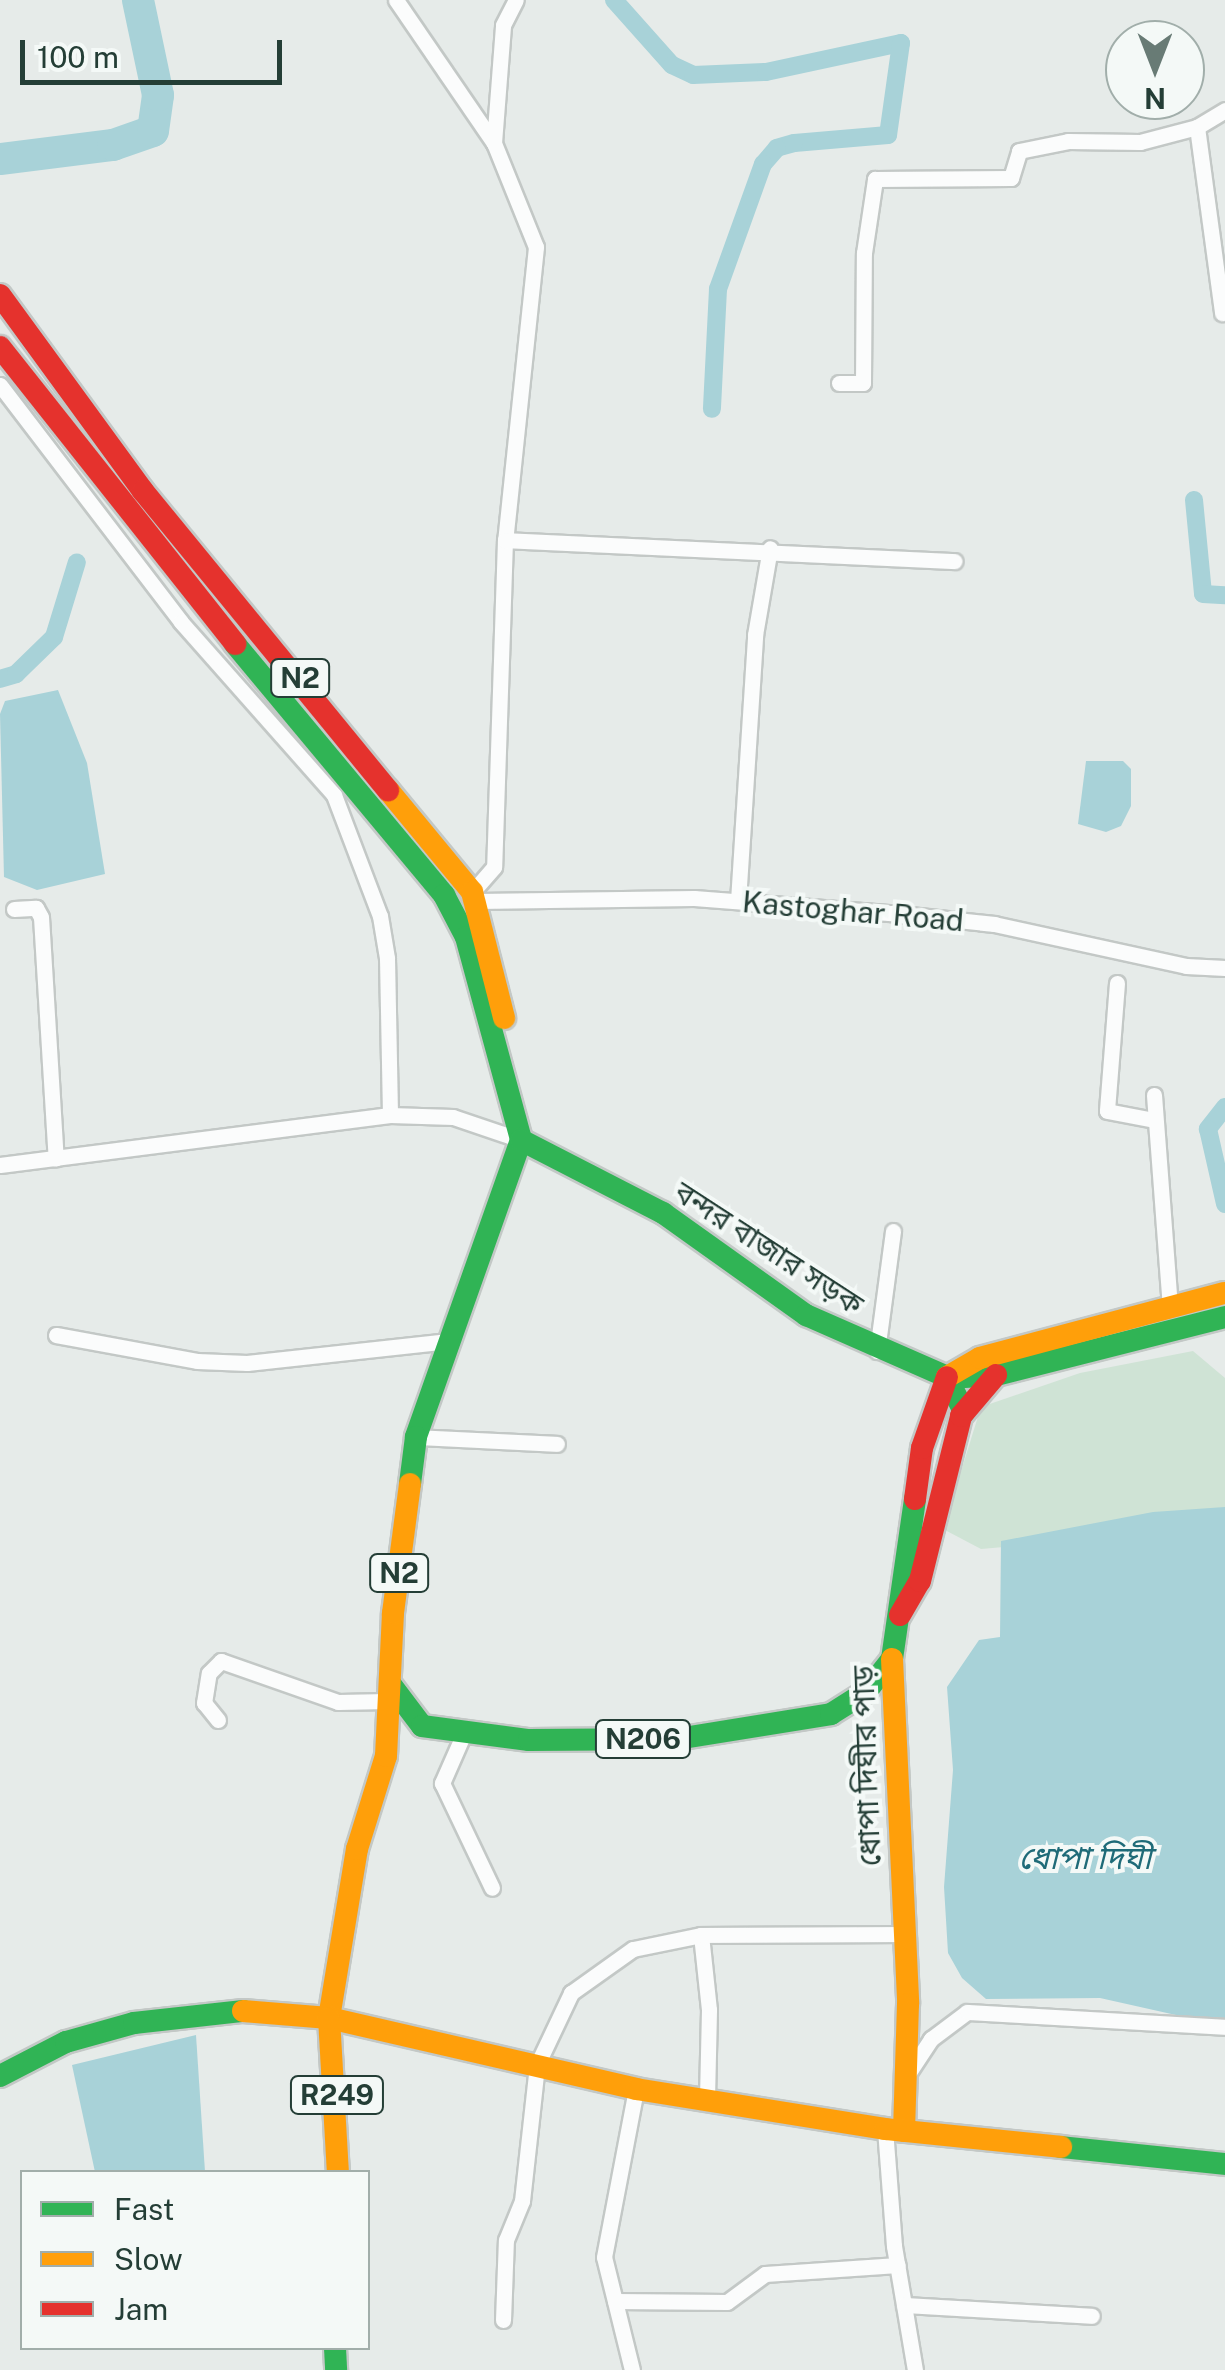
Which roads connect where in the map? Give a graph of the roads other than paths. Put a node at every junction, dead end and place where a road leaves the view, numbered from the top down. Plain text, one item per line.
1 (396, 0) edge
2 (516, 0) edge
3 (1225, 110) edge
4 (1197, 127) junction
5 (494, 143) junction
6 (0, 296) edge
7 (1222, 313) edge
8 (0, 347) edge
9 (839, 382) dead end
10 (0, 385) edge
11 (505, 540) junction
12 (770, 548) junction
13 (955, 562) dead end
14 (474, 896) junction
15 (738, 901) junction
16 (14, 909) dead end
17 (1225, 968) edge
18 (1117, 983) dead end
19 (1154, 1095) dead end
20 (512, 1098) junction
21 (390, 1116) junction
22 (1154, 1120) junction
23 (521, 1140) junction
24 (56, 1158) junction
25 (0, 1165) edge
26 (892, 1231) dead end
27 (1225, 1293) edge
28 (1170, 1308) junction
29 (1225, 1317) edge
30 (56, 1335) dead end
31 (449, 1341) junction
32 (877, 1351) junction
33 (910, 1364) junction
34 (996, 1375) junction
35 (947, 1378) junction
36 (932, 1411) junction
37 (964, 1412) junction
38 (416, 1438) junction
39 (556, 1444) dead end
40 (900, 1616) junction
41 (892, 1659) junction
42 (390, 1693) junction
43 (218, 1720) dead end
44 (422, 1726) junction
45 (464, 1733) junction
46 (386, 1756) junction
47 (492, 1888) dead end
48 (902, 1934) junction
49 (701, 1935) junction
50 (329, 2018) junction
51 (1225, 2027) edge
52 (538, 2065) junction
53 (908, 2074) junction
54 (0, 2076) edge
55 (636, 2089) junction
56 (707, 2100) junction
57 (895, 2130) junction
58 (1225, 2164) edge
59 (338, 2170) edge
60 (898, 2265) junction
61 (614, 2301) junction
62 (904, 2305) junction
63 (1092, 2316) dead end
64 (503, 2320) dead end
65 (632, 2370) edge
66 (915, 2370) edge

1 - 5 street
2 - 5 street
3 - 4 street
4 - 7 street
4 - 9 street
5 - 11 street
6 - 14 main road, N2
8 - 20 main road, N2
10 - 21 street
11 - 12 street
11 - 14 street
12 - 13 street
12 - 15 street
14 - 15 street, Kastoghar Road
14 - 20 main road, N2
15 - 17 street, Kastoghar Road
16 - 24 street
18 - 22 street
19 - 22 street
20 - 23 main road, N2
21 - 23 street
21 - 24 street
22 - 28 street
23 - 31 main road, N2
23 - 32 main road, বন্দর বাজার সড়ক
24 - 25 street
26 - 32 street
27 - 28 main road
28 - 35 main road
29 - 34 main road, বন্দর বাজার সড়ক
30 - 31 street
31 - 38 main road, N2
32 - 33 main road, বন্দর বাজার সড়ক
33 - 35 main road, বন্দর বাজার সড়ক
33 - 36 main road
34 - 35 main road, বন্দর বাজার সড়ক
34 - 37 main road
35 - 36 main road, ধোপা দিঘীর পাড়
35 - 37 main road
36 - 40 main road, ধোপা দিঘীর পাড়
37 - 40 main road
38 - 39 street
38 - 42 main road, N2
40 - 41 main road, ধোপা দিঘীর পাড়
41 - 45 main road, N206
41 - 48 main road, ধোপা দিঘীর পাড়
42 - 43 street
42 - 44 main road
42 - 46 main road, N2
44 - 45 main road, N206
44 - 46 main road
45 - 47 street
46 - 50 main road, N2
48 - 49 street
48 - 53 main road, ধোপা দিঘীর পাড়
49 - 52 street
49 - 56 street
50 - 52 main road
50 - 54 main road
50 - 59 main road, R249
51 - 53 street
52 - 55 main road
52 - 64 street
53 - 57 main road, ধোপা দিঘীর পাড়
55 - 56 main road
55 - 61 street
56 - 57 main road
57 - 58 main road
57 - 60 street
60 - 61 street
60 - 62 street
61 - 65 street
62 - 63 street
62 - 66 street

